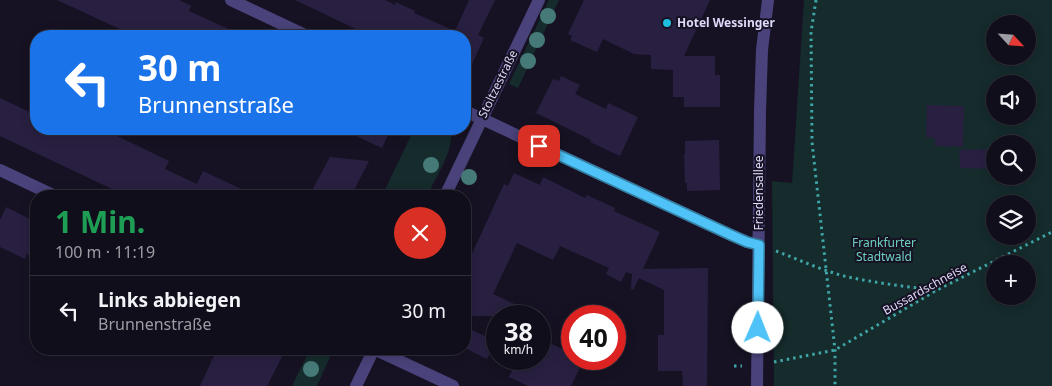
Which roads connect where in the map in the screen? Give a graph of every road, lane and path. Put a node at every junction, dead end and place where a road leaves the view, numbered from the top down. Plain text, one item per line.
1 (231, 0) edge
2 (539, 0) edge
3 (768, 0) edge
4 (816, 0) edge
5 (294, 30) edge
6 (471, 114) edge
7 (482, 119) junction
8 (0, 170) edge
9 (42, 190) edge
10 (449, 190) edge
11 (1052, 232) edge
12 (759, 245) junction
13 (825, 270) junction
14 (937, 290) junction
15 (835, 350) junction
16 (371, 355) edge
17 (387, 355) edge
18 (774, 362) dead end
19 (356, 386) edge
20 (452, 386) edge
21 (757, 386) edge
22 (835, 386) edge

1 - 5 street
2 - 7 street, Stoltzestraße
3 - 12 street, Friedensallee
4 - 13 path
6 - 7 street
7 - 10 street, Stoltzestraße
7 - 12 street
8 - 9 street
11 - 14 path, Bussardschneise
12 - 13 path
12 - 21 street, Friedensallee
13 - 14 path
13 - 15 path
14 - 15 path, Bussardschneise
15 - 18 path, Bussardschneise
15 - 22 path
16 - 19 street
17 - 20 street

